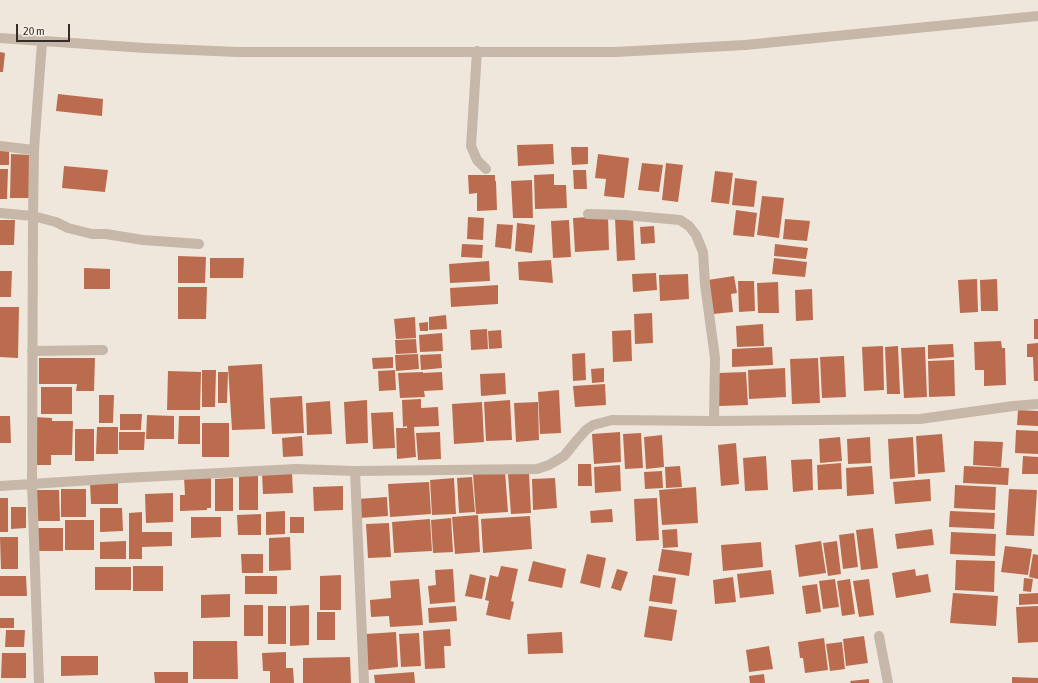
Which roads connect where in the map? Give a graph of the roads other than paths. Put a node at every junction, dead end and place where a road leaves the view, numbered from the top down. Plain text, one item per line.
1 (1038, 16) edge
2 (0, 38) edge
3 (41, 44) junction
4 (477, 53) junction
5 (0, 146) edge
6 (34, 150) junction
7 (486, 169) dead end
8 (0, 213) edge
9 (588, 214) dead end
10 (33, 216) junction
11 (199, 244) dead end
12 (103, 350) dead end
13 (32, 351) junction
14 (1038, 404) edge
15 (714, 421) junction
16 (355, 471) junction
17 (32, 484) junction
18 (0, 486) edge
19 (879, 636) dead end
20 (39, 683) edge
21 (364, 683) edge
22 (888, 683) edge

1 - 4 street
2 - 3 street
3 - 4 street
3 - 6 street
4 - 7 street
5 - 6 street
6 - 10 street
8 - 10 street
9 - 15 street
10 - 11 street
10 - 13 street
12 - 13 street
13 - 17 street
14 - 15 street
15 - 16 street
16 - 17 street
16 - 21 street
17 - 18 street
17 - 20 street
19 - 22 street

